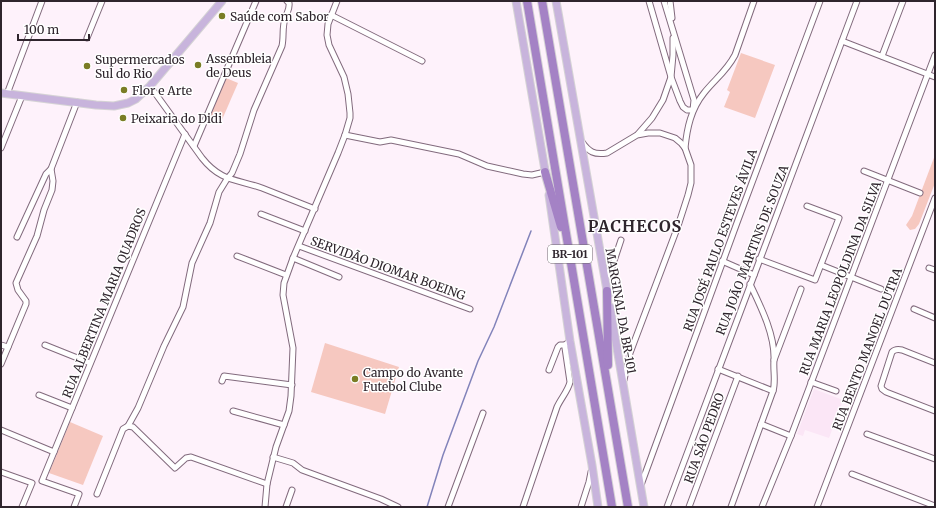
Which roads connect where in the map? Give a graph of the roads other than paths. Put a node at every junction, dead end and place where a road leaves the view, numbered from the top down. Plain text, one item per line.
1 (42, 1) edge
2 (102, 1) edge
3 (222, 1) edge
4 (256, 1) edge
5 (287, 1) edge
6 (337, 1) edge
7 (516, 1) edge
8 (528, 1) edge
9 (542, 1) edge
10 (556, 1) edge
11 (649, 1) edge
12 (664, 1) edge
13 (670, 1) edge
14 (754, 1) edge
15 (820, 1) edge
16 (857, 1) edge
17 (903, 1) edge
18 (331, 15) junction
19 (673, 31) junction
20 (87, 38) dead end
21 (842, 41) junction
22 (935, 55) edge
23 (882, 56) junction
24 (422, 60) dead end
25 (672, 66) junction
26 (684, 66) junction
27 (928, 74) junction
28 (671, 77) junction
29 (935, 77) edge
30 (150, 86) junction
31 (4, 93) edge
32 (22, 96) junction
33 (78, 102) junction
34 (693, 110) junction
35 (646, 124) junction
36 (653, 132) junction
37 (185, 134) junction
38 (345, 135) junction
39 (638, 135) junction
40 (686, 137) junction
41 (675, 138) junction
42 (580, 139) junction
43 (194, 146) junction
44 (1, 148) edge
45 (685, 148) junction
46 (51, 169) junction
47 (864, 171) dead end
48 (545, 172) junction
49 (227, 178) junction
50 (887, 180) junction
51 (920, 193) dead end
52 (935, 198) edge
53 (807, 206) dead end
54 (315, 209) junction
55 (261, 214) dead end
56 (305, 231) junction
57 (18, 238) dead end
58 (621, 240) dead end
59 (299, 246) junction
60 (237, 256) dead end
61 (293, 258) junction
62 (760, 260) junction
63 (722, 261) junction
64 (824, 266) junction
65 (929, 268) dead end
66 (935, 270) edge
67 (573, 272) junction
68 (754, 274) junction
69 (286, 275) junction
70 (339, 277) dead end
71 (851, 277) junction
72 (605, 278) junction
73 (750, 284) junction
74 (801, 289) dead end
75 (607, 290) junction
76 (881, 290) dead end
77 (470, 309) dead end
78 (914, 309) dead end
79 (935, 318) edge
80 (568, 343) junction
81 (1, 345) edge
82 (45, 345) dead end
83 (8, 347) junction
84 (774, 360) junction
85 (90, 363) junction
86 (935, 363) edge
87 (1, 364) edge
88 (718, 368) junction
89 (549, 370) dead end
90 (738, 376) junction
91 (222, 381) dead end
92 (811, 382) junction
93 (292, 385) junction
94 (623, 385) junction
95 (773, 391) junction
96 (836, 391) dead end
97 (609, 392) junction
98 (39, 395) dead end
99 (72, 408) junction
100 (233, 411) dead end
101 (935, 411) edge
102 (483, 413) dead end
103 (761, 424) junction
104 (284, 425) junction
105 (128, 426) junction
106 (1, 430) edge
107 (867, 434) dead end
108 (791, 436) junction
109 (54, 452) junction
110 (273, 457) junction
111 (935, 460) edge
112 (592, 465) junction
113 (1, 472) edge
114 (852, 474) dead end
115 (267, 484) junction
116 (640, 486) junction
117 (292, 490) dead end
118 (96, 494) dead end
119 (935, 506) edge
120 (22, 507) edge
121 (74, 507) edge
122 (265, 507) edge
123 (286, 507) edge
124 (398, 507) edge
125 (448, 507) edge
126 (523, 507) edge
127 (581, 507) edge
128 (598, 507) edge
129 (612, 507) edge
130 (628, 507) edge
131 (644, 507) edge
132 (667, 507) edge
133 (690, 507) edge
134 (731, 507) edge
135 (762, 507) edge
136 (817, 507) edge

1 - 31 street
2 - 20 street
3 - 30 main road
4 - 43 street
5 - 49 street
6 - 18 street
7 - 48 main road
8 - 67 highway, BR-101
9 - 97 highway, BR-101
10 - 42 main road, MARGINAL DA BR-101
11 - 28 street
12 - 19 street
13 - 19 street
14 - 34 street
15 - 63 street, RUA JOSÉ PAULO ESTEVES ÁVILA
16 - 21 street, RUA JOÃO MARTINS DE SOUZA
17 - 23 street
18 - 24 street
18 - 38 street
19 - 25 street
19 - 26 street
21 - 23 street
21 - 62 street, RUA JOÃO MARTINS DE SOUZA
22 - 27 street, RUA MARIA LEOPOLDINA DA SILVA
23 - 27 street
25 - 26 street
25 - 28 street
26 - 34 street
27 - 29 street
27 - 50 street, RUA MARIA LEOPOLDINA DA SILVA
28 - 34 street
28 - 35 street
30 - 33 main road
30 - 37 street
31 - 32 main road
32 - 33 main road
32 - 44 street
33 - 46 street
34 - 40 street
35 - 36 street
35 - 39 street
36 - 39 street
36 - 41 street
37 - 43 street
37 - 85 street, RUA ALBERTINA MARIA QUADROS
38 - 48 street
38 - 54 street
39 - 42 street
40 - 41 street
40 - 45 street
41 - 45 street
42 - 72 main road, MARGINAL DA BR-101
43 - 49 street
45 - 94 street
46 - 57 street
46 - 83 street
47 - 50 street
48 - 67 highway
48 - 80 main road
49 - 54 street
49 - 105 street
50 - 51 street
50 - 71 street, RUA MARIA LEOPOLDINA DA SILVA
52 - 136 street, RUA BENTO MANOEL DUTRA
53 - 64 street
54 - 56 street
55 - 56 street
56 - 59 street
58 - 72 street
59 - 61 street
59 - 77 street, SERVIDÃO DIOMAR BOEING
60 - 69 street
61 - 69 street
61 - 70 street
62 - 64 street
62 - 68 street, RUA JOÃO MARTINS DE SOUZA
63 - 68 street
63 - 116 street, RUA JOSÉ PAULO ESTEVES ÁVILA
64 - 71 street
65 - 66 street
67 - 129 highway, BR-101
68 - 73 street, RUA JOÃO MARTINS DE SOUZA
69 - 93 street
71 - 76 street
71 - 92 street, RUA MARIA LEOPOLDINA DA SILVA
72 - 75 main road, MARGINAL DA BR-101
73 - 84 street
73 - 88 street, RUA JOÃO MARTINS DE SOUZA
74 - 84 street
75 - 94 main road, MARGINAL DA BR-101
75 - 97 highway
78 - 79 street
80 - 89 street
80 - 112 main road
80 - 126 street
81 - 83 street
82 - 85 street
83 - 87 street
84 - 95 street
85 - 99 street, RUA ALBERTINA MARIA QUADROS
86 - 101 street
88 - 90 street
88 - 132 street, RUA JOÃO MARTINS DE SOUZA
90 - 95 street
90 - 133 street, RUA SÃO PEDRO
91 - 93 street
92 - 96 street
92 - 108 street, RUA MARIA LEOPOLDINA DA SILVA
93 - 104 street
94 - 116 main road, MARGINAL DA BR-101
95 - 103 street
97 - 130 highway, BR-101
98 - 99 street
99 - 109 street, RUA ALBERTINA MARIA QUADROS
100 - 104 street
102 - 125 street
103 - 108 street
103 - 134 street
104 - 110 street
105 - 115 street
105 - 118 street
106 - 109 street
107 - 111 street
108 - 135 street, RUA MARIA LEOPOLDINA DA SILVA
109 - 121 street, RUA ALBERTINA MARIA QUADROS
110 - 115 street
110 - 124 street
112 - 127 street
112 - 128 main road
113 - 120 street
114 - 119 street
115 - 122 street
116 - 131 main road, MARGINAL DA BR-101
117 - 123 street

